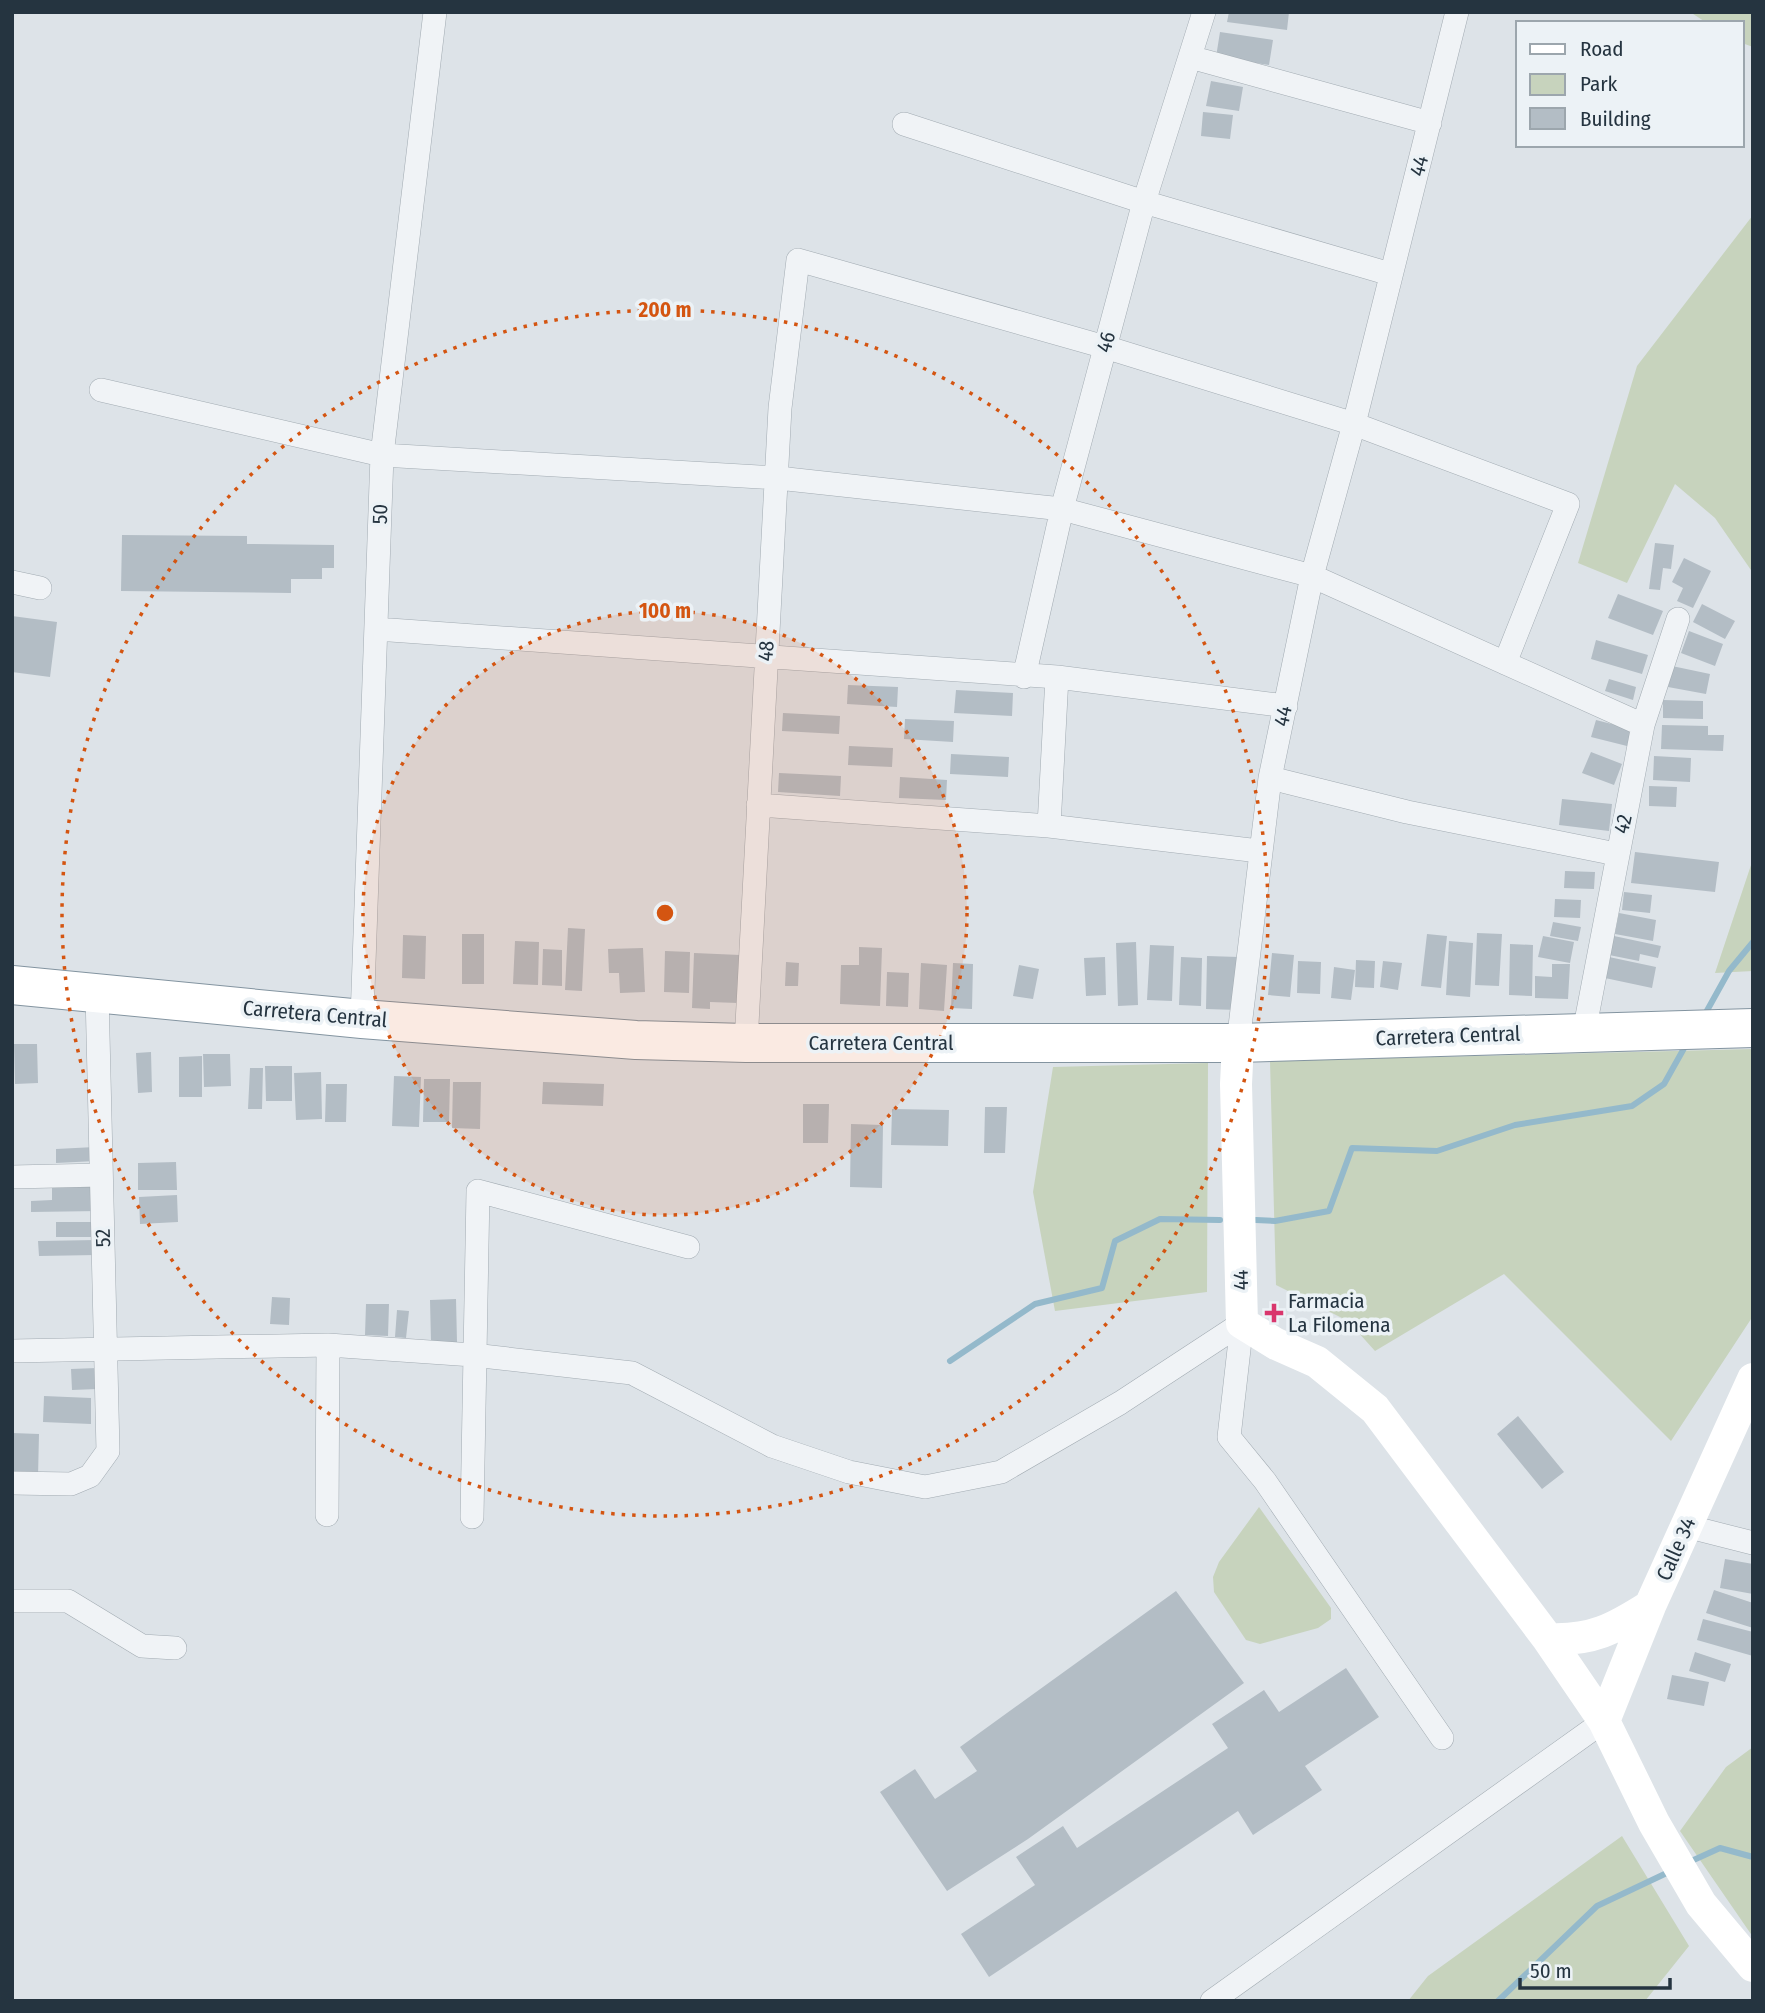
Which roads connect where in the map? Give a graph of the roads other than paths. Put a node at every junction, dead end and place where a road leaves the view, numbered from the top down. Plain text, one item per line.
1 (435, 12) edge
2 (1204, 12) edge
3 (1457, 12) edge
4 (1191, 57) junction
5 (1430, 123) junction
6 (904, 124) dead end
7 (1144, 202) junction
8 (1390, 274) junction
9 (1105, 347) junction
10 (101, 390) dead end
11 (1354, 424) junction
12 (382, 455) junction
13 (778, 478) junction
14 (1062, 509) junction
15 (1312, 576) junction
16 (12, 582) edge
17 (40, 588) dead end
18 (1678, 620) dead end
19 (376, 629) junction
20 (765, 657) junction
21 (1506, 663) junction
22 (1024, 677) junction
23 (1057, 677) junction
24 (1286, 706) junction
25 (1643, 725) junction
26 (1270, 778) junction
27 (758, 805) junction
28 (1049, 826) junction
29 (1259, 851) junction
30 (1616, 854) junction
31 (12, 985) edge
32 (97, 993) junction
33 (362, 1019) junction
34 (1753, 1028) edge
35 (1584, 1032) junction
36 (746, 1043) junction
37 (1238, 1043) junction
38 (101, 1175) junction
39 (12, 1177) edge
40 (688, 1247) dead end
41 (1242, 1323) junction
42 (328, 1345) junction
43 (12, 1351) edge
44 (106, 1351) junction
45 (473, 1355) junction
46 (1753, 1379) edge
47 (12, 1483) edge
48 (327, 1515) dead end
49 (472, 1517) dead end
50 (1686, 1526) junction
51 (1753, 1543) edge
52 (12, 1601) edge
53 (1650, 1606) junction
54 (1548, 1639) junction
55 (175, 1648) dead end
56 (1604, 1721) junction
57 (1442, 1738) dead end
58 (1753, 1966) edge
59 (1212, 2001) edge

1 - 12 street, 50
2 - 4 street, 46
3 - 5 street, 44
4 - 5 street
4 - 7 street, 46
5 - 8 street, 44
6 - 7 street
7 - 8 street
7 - 9 street, 46
8 - 11 street, 44
9 - 11 street
9 - 13 street, 48
9 - 14 street, 46
10 - 12 street
11 - 15 street, 44
11 - 21 street
12 - 13 street
12 - 19 street, 50
13 - 14 street
13 - 20 street, 48
14 - 15 street
14 - 22 street, 46
15 - 21 street
15 - 24 street, 44
16 - 17 street
18 - 25 street, 42
19 - 20 street
19 - 33 street, 50
20 - 22 street
20 - 27 street, 48
21 - 25 street
22 - 23 street
23 - 24 street
23 - 28 street
24 - 26 street, 44
25 - 30 street, 42
26 - 29 street, 44
26 - 30 street
27 - 28 street
27 - 36 street, 48
28 - 29 street
29 - 37 street, 44
30 - 35 street, 42
31 - 32 highway, Carretera Central
32 - 33 highway, Carretera Central
32 - 38 street, 52
33 - 36 highway, Carretera Central
34 - 35 highway, Carretera Central
35 - 37 highway, Carretera Central
36 - 37 highway, Carretera Central
37 - 41 street, 44
38 - 39 street
38 - 44 street, 52
40 - 45 street
41 - 45 street
41 - 54 street
41 - 57 street, 44
42 - 44 street
42 - 45 street
42 - 48 street
43 - 44 street
44 - 47 street, 52
45 - 49 street
46 - 50 street, Calle 34
50 - 51 street
50 - 53 street, Calle 34
52 - 55 street
53 - 54 street
53 - 56 street, Calle 34
54 - 56 street
56 - 58 street
56 - 59 street

